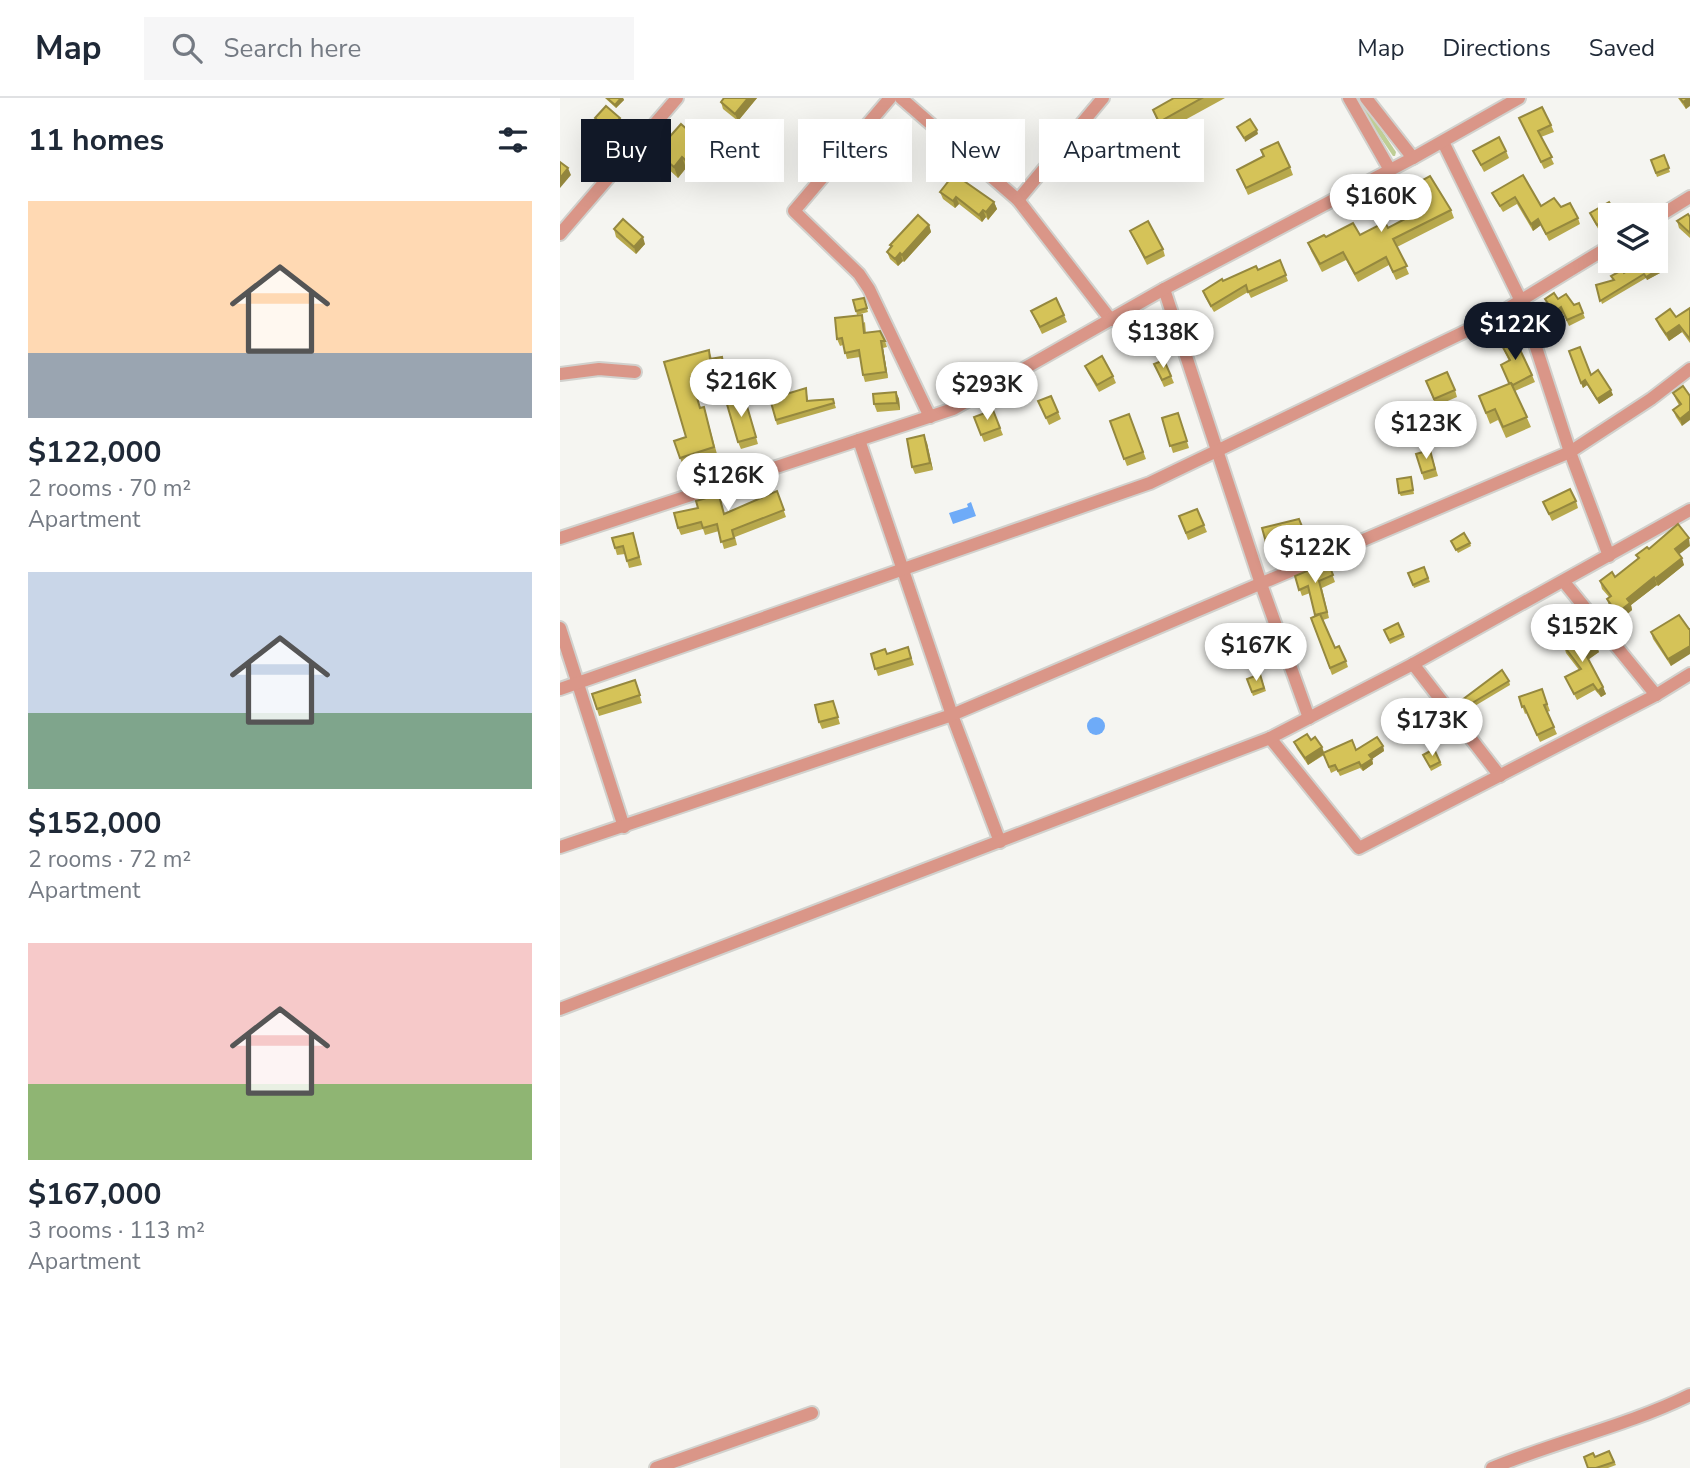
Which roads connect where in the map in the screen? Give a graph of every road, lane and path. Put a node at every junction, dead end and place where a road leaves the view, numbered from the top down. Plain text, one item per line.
1 (677, 98) edge
2 (890, 98) edge
3 (901, 98) edge
4 (1103, 98) edge
5 (1349, 98) edge
6 (1366, 98) edge
7 (1519, 98) edge
8 (1443, 142) junction
9 (1413, 158) junction
10 (1390, 170) junction
11 (1690, 197) edge
12 (1018, 200) junction
13 (1668, 211) edge
14 (560, 234) edge
15 (1598, 253) edge
16 (1164, 289) junction
17 (1521, 301) junction
18 (1111, 320) junction
19 (1690, 369) edge
20 (635, 372) dead end
21 (560, 374) edge
22 (930, 417) junction
23 (859, 440) junction
24 (1217, 450) junction
25 (1570, 452) junction
26 (1690, 510) edge
27 (560, 538) edge
28 (1609, 556) junction
29 (904, 569) junction
30 (1564, 582) junction
31 (1261, 584) junction
32 (560, 628) edge
33 (1413, 664) junction
34 (1690, 674) edge
35 (577, 683) junction
36 (560, 690) edge
37 (1656, 695) junction
38 (952, 715) junction
39 (1309, 718) junction
40 (1270, 738) junction
41 (1500, 776) junction
42 (624, 827) junction
43 (1000, 842) junction
44 (560, 847) edge
45 (560, 1009) edge
46 (1690, 1395) edge
47 (812, 1413) dead end
48 (656, 1468) edge
49 (1494, 1468) edge

1 - 14 street
2 - 22 street
3 - 12 street
4 - 12 street
5 - 10 street
6 - 9 street
7 - 8 street
8 - 9 street
8 - 17 street
9 - 10 street
10 - 16 street
11 - 13 street
12 - 18 street
15 - 17 street
16 - 18 street
16 - 24 street
17 - 24 street
17 - 25 street
18 - 22 street
19 - 25 street
20 - 21 street
22 - 23 street
23 - 27 street
23 - 29 street
24 - 29 street
24 - 31 street
25 - 28 street
25 - 31 street
26 - 28 street
28 - 30 street
29 - 35 street
29 - 38 street
30 - 33 street
30 - 37 street
31 - 38 street
31 - 39 street
32 - 35 street
33 - 39 street
33 - 41 street
34 - 37 street
35 - 36 street
35 - 42 street
37 - 41 street
38 - 42 street
38 - 43 street
39 - 40 street
40 - 41 street
40 - 43 street
42 - 44 street
43 - 45 street
46 - 49 street
47 - 48 street

